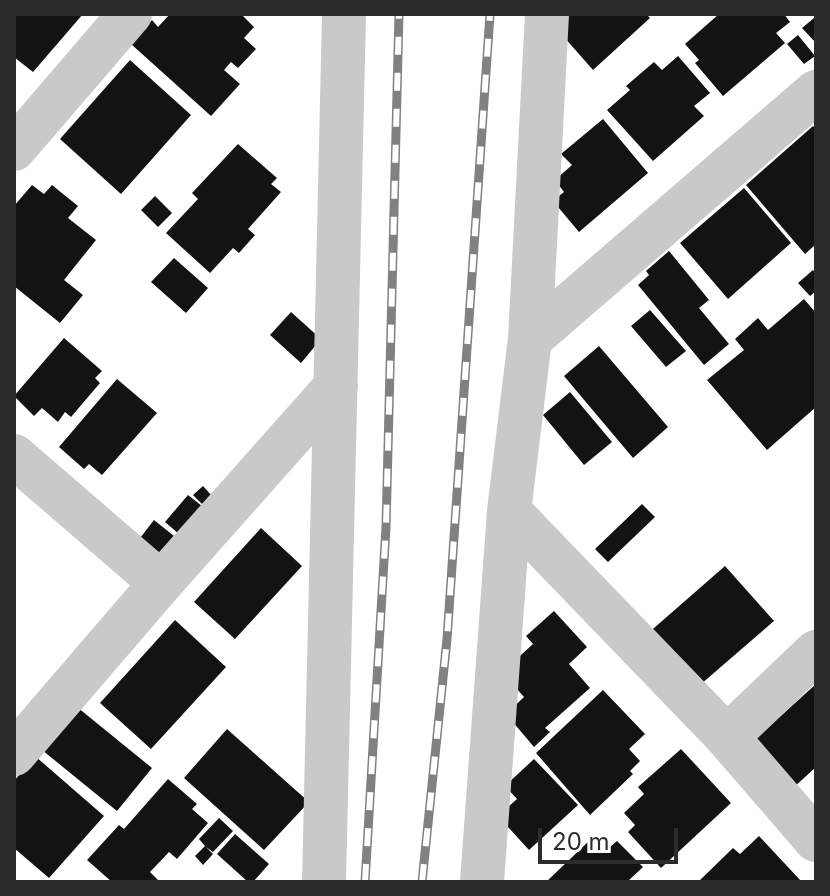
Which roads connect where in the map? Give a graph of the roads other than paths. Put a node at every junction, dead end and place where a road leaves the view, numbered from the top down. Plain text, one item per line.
1 (130, 14) edge
2 (344, 14) edge
3 (547, 14) edge
4 (816, 92) edge
5 (28, 104) edge
6 (14, 149) edge
7 (530, 339) junction
8 (336, 386) junction
9 (14, 456) edge
10 (509, 511) junction
11 (161, 583) junction
12 (816, 652) edge
13 (727, 737) junction
14 (14, 754) edge
15 (816, 840) edge
16 (324, 882) edge
17 (482, 882) edge

1 - 5 street
2 - 8 street
3 - 7 street
4 - 7 street
5 - 6 street
7 - 10 street
8 - 11 street
8 - 16 street
9 - 11 street
10 - 13 street
10 - 17 street
11 - 14 street
12 - 13 street
13 - 15 street

